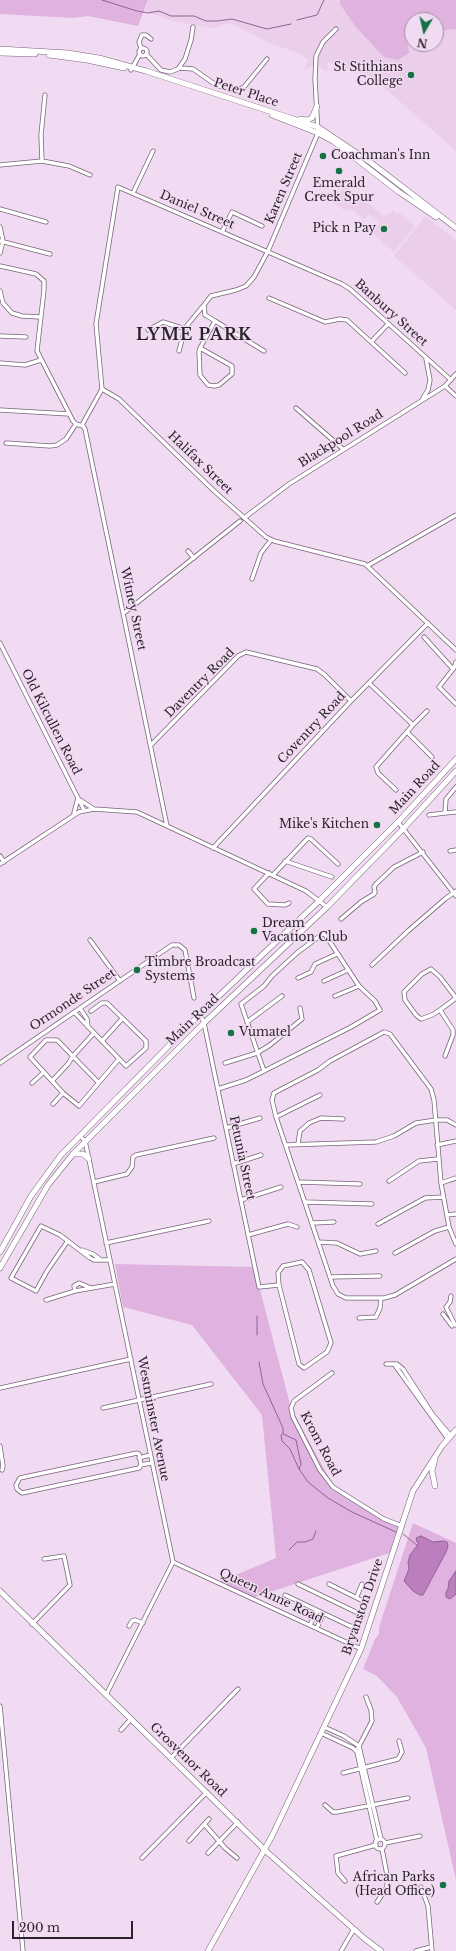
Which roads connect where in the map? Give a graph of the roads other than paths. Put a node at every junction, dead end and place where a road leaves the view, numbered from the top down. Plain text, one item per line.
1 (193, 27) dead end
2 (336, 28) dead end
3 (150, 39) dead end
4 (141, 48) junction
5 (0, 49) edge
6 (0, 53) edge
7 (140, 54) junction
8 (146, 54) junction
9 (267, 59) dead end
10 (184, 61) junction
11 (117, 65) junction
12 (131, 68) junction
13 (180, 68) junction
14 (190, 68) junction
15 (45, 95) dead end
16 (317, 106) junction
17 (283, 115) junction
18 (318, 130) junction
19 (153, 151) dead end
20 (42, 161) junction
21 (0, 165) edge
22 (90, 175) dead end
23 (387, 176) junction
24 (133, 193) junction
25 (406, 197) junction
26 (0, 209) edge
27 (46, 222) dead end
28 (262, 226) dead end
29 (0, 227) edge
30 (456, 228) edge
31 (456, 231) edge
32 (222, 232) junction
33 (1, 239) edge
34 (268, 252) junction
35 (0, 253) edge
36 (50, 254) dead end
37 (0, 266) edge
38 (0, 291) edge
39 (269, 298) dead end
40 (204, 305) junction
41 (40, 317) junction
42 (215, 321) junction
43 (388, 324) junction
44 (185, 329) junction
45 (148, 330) dead end
46 (0, 336) edge
47 (26, 337) dead end
48 (371, 342) junction
49 (200, 348) junction
50 (179, 351) dead end
51 (264, 351) dead end
52 (426, 358) junction
53 (40, 360) junction
54 (0, 363) edge
55 (405, 373) dead end
56 (456, 374) edge
57 (451, 380) junction
58 (446, 386) junction
59 (102, 389) junction
60 (456, 396) edge
61 (422, 401) junction
62 (296, 408) dead end
63 (0, 410) edge
64 (69, 414) junction
65 (76, 424) junction
66 (82, 425) junction
67 (6, 443) dead end
68 (343, 449) junction
69 (456, 515) edge
70 (244, 518) junction
71 (240, 521) dead end
72 (272, 540) junction
73 (188, 551) dead end
74 (194, 558) junction
75 (367, 566) junction
76 (252, 578) dead end
77 (124, 613) junction
78 (428, 623) junction
79 (424, 637) dead end
80 (0, 643) edge
81 (456, 650) edge
82 (456, 662) edge
83 (455, 668) edge
84 (369, 684) junction
85 (350, 701) junction
86 (456, 704) edge
87 (427, 711) dead end
88 (413, 725) junction
89 (51, 732) dead end
90 (407, 732) junction
91 (47, 735) junction
92 (151, 745) junction
93 (432, 757) dead end
94 (456, 759) edge
95 (456, 771) edge
96 (456, 787) edge
97 (396, 790) dead end
98 (79, 799) junction
99 (94, 809) junction
100 (84, 810) junction
101 (456, 812) edge
102 (445, 813) junction
103 (73, 814) junction
104 (429, 815) dead end
105 (398, 822) junction
106 (167, 826) junction
107 (404, 828) junction
108 (213, 848) junction
109 (450, 850) dead end
110 (456, 850) edge
111 (423, 852) junction
112 (0, 856) edge
113 (285, 861) junction
114 (4, 862) junction
115 (0, 864) edge
116 (338, 864) dead end
117 (271, 874) junction
118 (332, 878) dead end
119 (455, 893) edge
120 (320, 900) junction
121 (289, 903) dead end
122 (327, 907) junction
123 (340, 919) dead end
124 (90, 940) dead end
125 (337, 954) junction
126 (372, 965) dead end
127 (348, 970) junction
128 (298, 978) dead end
129 (120, 981) junction
130 (324, 981) dead end
131 (359, 986) junction
132 (282, 996) dead end
133 (335, 996) dead end
134 (194, 998) dead end
135 (456, 998) edge
136 (80, 1008) junction
137 (300, 1008) dead end
138 (440, 1010) junction
139 (91, 1011) dead end
140 (74, 1012) junction
141 (200, 1014) junction
142 (122, 1019) junction
143 (246, 1022) junction
144 (204, 1023) junction
145 (88, 1027) junction
146 (94, 1033) junction
147 (102, 1041) junction
148 (257, 1053) junction
149 (72, 1056) junction
150 (445, 1056) dead end
151 (119, 1059) junction
152 (0, 1063) edge
153 (225, 1063) dead end
154 (264, 1071) junction
155 (44, 1072) junction
156 (52, 1080) junction
157 (98, 1082) junction
158 (32, 1083) dead end
159 (218, 1089) junction
160 (63, 1093) junction
161 (320, 1096) dead end
162 (53, 1104) dead end
163 (276, 1117) junction
164 (260, 1118) dead end
165 (342, 1119) dead end
166 (436, 1120) junction
167 (456, 1125) edge
168 (226, 1128) junction
169 (80, 1136) junction
170 (214, 1138) dead end
171 (85, 1141) junction
172 (456, 1141) edge
173 (298, 1144) junction
174 (286, 1145) junction
175 (437, 1145) junction
176 (73, 1154) junction
177 (261, 1155) dead end
178 (89, 1159) junction
179 (438, 1159) junction
180 (233, 1164) junction
181 (456, 1178) edge
182 (388, 1181) dead end
183 (94, 1182) junction
184 (299, 1182) junction
185 (441, 1183) junction
186 (360, 1184) dead end
187 (281, 1187) dead end
188 (443, 1197) junction
189 (240, 1200) junction
190 (306, 1202) junction
191 (372, 1204) dead end
192 (456, 1214) edge
193 (447, 1215) junction
194 (209, 1221) dead end
195 (334, 1222) dead end
196 (313, 1223) junction
197 (378, 1224) dead end
198 (297, 1227) dead end
199 (449, 1227) junction
200 (248, 1235) junction
201 (67, 1242) junction
202 (319, 1242) junction
203 (106, 1243) junction
204 (456, 1244) edge
205 (376, 1251) dead end
206 (0, 1252) edge
207 (395, 1253) dead end
208 (456, 1259) edge
209 (110, 1260) junction
210 (0, 1268) edge
211 (380, 1276) dead end
212 (331, 1277) junction
213 (115, 1284) junction
214 (279, 1284) junction
215 (92, 1288) junction
216 (75, 1292) junction
217 (451, 1296) dead end
218 (381, 1298) junction
219 (46, 1300) dead end
220 (443, 1314) dead end
221 (359, 1318) dead end
222 (455, 1326) edge
223 (131, 1359) junction
224 (386, 1364) dead end
225 (332, 1373) dead end
226 (211, 1384) dead end
227 (0, 1388) edge
228 (140, 1400) junction
229 (103, 1408) dead end
230 (456, 1430) edge
231 (449, 1437) junction
232 (0, 1446) edge
233 (150, 1455) junction
234 (436, 1456) junction
235 (139, 1458) junction
236 (151, 1463) junction
237 (141, 1465) junction
238 (2, 1470) dead end
239 (435, 1486) dead end
240 (402, 1526) junction
241 (44, 1558) dead end
242 (173, 1562) junction
243 (298, 1584) dead end
244 (329, 1584) dead end
245 (362, 1584) dead end
246 (1, 1594) edge
247 (285, 1595) dead end
248 (357, 1596) junction
249 (317, 1611) junction
250 (323, 1613) junction
251 (362, 1615) junction
252 (143, 1623) junction
253 (32, 1624) junction
254 (310, 1625) junction
255 (129, 1626) dead end
256 (317, 1628) junction
257 (361, 1649) junction
258 (238, 1689) dead end
259 (106, 1695) junction
260 (366, 1697) dead end
261 (0, 1706) edge
262 (131, 1720) junction
263 (324, 1727) junction
264 (121, 1730) dead end
265 (321, 1733) junction
266 (340, 1734) junction
267 (338, 1740) junction
268 (399, 1741) dead end
269 (359, 1746) junction
270 (356, 1751) junction
271 (172, 1757) junction
272 (363, 1768) junction
273 (342, 1773) dead end
274 (207, 1792) junction
275 (408, 1798) dead end
276 (325, 1805) dead end
277 (371, 1806) junction
278 (209, 1819) dead end
279 (238, 1822) junction
280 (205, 1825) junction
281 (420, 1836) dead end
282 (189, 1841) dead end
283 (221, 1841) junction
284 (378, 1842) junction
285 (385, 1843) junction
286 (382, 1849) junction
287 (266, 1851) junction
288 (208, 1853) dead end
289 (142, 1858) dead end
290 (237, 1858) dead end
291 (345, 1881) dead end
292 (421, 1887) dead end
293 (376, 1902) dead end
294 (354, 1929) junction
295 (365, 1939) junction
296 (432, 1949) edge
297 (23, 1951) edge
298 (208, 1951) edge
299 (341, 1951) edge
300 (377, 1951) edge
301 (381, 1951) edge
302 (416, 1951) edge

1 - 10 street
2 - 16 street, Karen Street
3 - 4 street
4 - 7 street
4 - 8 street
5 - 11 main road, Peter Place
6 - 11 main road, Peter Place
7 - 8 street
7 - 12 street
8 - 13 street
9 - 14 street
10 - 13 street
10 - 14 street
11 - 12 main road, Peter Place
12 - 17 main road, Peter Place
12 - 18 main road, Peter Place
13 - 14 street
15 - 20 street
16 - 17 main road
16 - 18 street, Karen Street
17 - 18 main road, Peter Place
18 - 23 main road, Peter Place
18 - 25 main road, Peter Place
18 - 34 street, Karen Street
19 - 24 street
20 - 21 street
20 - 22 street
23 - 25 main road
23 - 30 main road, Peter Place
24 - 32 street, Daniel Street
24 - 59 street, Daniel Street
25 - 31 main road, Peter Place
26 - 27 street
28 - 32 street
29 - 33 street
32 - 34 street, Daniel Street
33 - 35 street
33 - 36 street
34 - 40 street, Karen Street
34 - 43 street, Banbury Street
37 - 41 street
38 - 41 street
39 - 48 street
40 - 42 street
40 - 44 street, Karen Street
41 - 53 street
42 - 49 street
42 - 51 street
43 - 48 street
43 - 52 street, Banbury Street
44 - 45 street
44 - 50 street
46 - 47 street
48 - 55 street
49 - 49 street
52 - 57 street, Banbury Street
52 - 61 street
53 - 54 street
53 - 64 street
56 - 57 street, Blackpool Road
57 - 58 street, Blackpool Road
58 - 60 street
58 - 61 street, Blackpool Road
59 - 66 street
59 - 70 street, Halifax Street
61 - 68 street, Blackpool Road
62 - 68 street
63 - 64 street
64 - 65 street
65 - 66 street
65 - 67 street
66 - 77 street, Witney Street
68 - 70 street, Blackpool Road
69 - 75 street
70 - 72 street, Halifax Street
71 - 74 street
72 - 75 street, Halifax Street
72 - 76 street
73 - 74 street
74 - 77 street
75 - 78 street, Halifax Street
77 - 92 street, Witney Street
78 - 81 street, Halifax Street
78 - 84 street, Coventry Road
79 - 83 street
80 - 91 street, Old Kilcullen Road
82 - 83 street
83 - 86 street
84 - 85 street, Coventry Road
84 - 88 street
85 - 92 street, Daventry Road
85 - 108 street, Coventry Road
87 - 88 street
88 - 90 street
89 - 91 street
90 - 93 street
90 - 97 street
91 - 98 street, Old Kilcullen Road
92 - 106 street, Witney Street
94 - 105 main road, Main Road
95 - 107 main road, Main Road
96 - 102 street
98 - 99 street
98 - 100 street, Old Kilcullen Road
98 - 103 street
99 - 100 street
99 - 106 street
100 - 103 street
101 - 102 street
102 - 104 street
103 - 114 street
105 - 107 street
105 - 120 main road, Main Road
106 - 108 street
107 - 111 street
107 - 122 main road, Main Road
108 - 117 street
109 - 110 street
111 - 119 street
111 - 123 street
112 - 114 street
113 - 116 street
113 - 117 street
113 - 118 street
114 - 115 street
117 - 120 street
117 - 121 street
119 - 126 street
120 - 122 street
120 - 141 main road, Main Road
122 - 144 main road, Main Road
124 - 129 street
125 - 127 street
125 - 128 street
125 - 143 street
127 - 130 street
127 - 131 street
129 - 134 street, Ormonde Street
129 - 136 street, Ormonde Street
131 - 133 street
131 - 154 street
132 - 143 street
135 - 138 street
135 - 138 street
136 - 140 street, Ormonde Street
136 - 145 street
137 - 148 street
138 - 150 street
139 - 142 street
140 - 145 street
140 - 152 street, Ormonde Street
141 - 144 street, Petunia Street
141 - 169 main road, Main Road
142 - 147 street
142 - 151 street
143 - 148 street
144 - 159 street, Petunia Street
144 - 171 main road, Main Road
145 - 146 street
146 - 147 street
146 - 149 street
147 - 151 street
148 - 153 street
148 - 154 street
149 - 155 street
149 - 156 street
149 - 157 street
151 - 157 street
154 - 159 street
155 - 156 street
155 - 158 street
156 - 160 street
157 - 160 street
159 - 168 street, Petunia Street
160 - 162 street
161 - 163 street
163 - 166 street
163 - 174 street
164 - 168 street
165 - 173 street
166 - 167 street
166 - 173 street
166 - 175 street
168 - 180 street, Petunia Street
169 - 171 street
169 - 206 main road, Main Road
170 - 183 street
171 - 176 main road, Main Road
171 - 178 street, Westminster Avenue
172 - 175 street
173 - 174 street
174 - 184 street
175 - 179 street
176 - 178 main road
176 - 210 main road, Main Road
177 - 180 street
178 - 183 street, Westminster Avenue
179 - 182 street
179 - 185 street
180 - 189 street, Petunia Street
181 - 185 street
183 - 203 street, Westminster Avenue
184 - 186 street
184 - 190 street
185 - 188 street
187 - 189 street
188 - 193 street
188 - 197 street
189 - 200 street, Petunia Street
190 - 191 street
190 - 196 street
192 - 193 street
193 - 199 street
194 - 203 street
195 - 196 street
196 - 202 street
198 - 200 street
199 - 204 street
199 - 207 street
200 - 214 street, Petunia Street
201 - 201 street
201 - 209 street
202 - 205 street
202 - 212 street
203 - 209 street, Westminster Avenue
208 - 218 street
209 - 213 street, Westminster Avenue
211 - 212 street
212 - 218 street
213 - 215 street
213 - 223 street, Westminster Avenue
214 - 214 street
215 - 216 street
215 - 216 street
216 - 219 street
217 - 222 street
218 - 221 street
220 - 222 street
223 - 227 street
223 - 228 street, Westminster Avenue
224 - 231 street
225 - 240 street, Krom Road
226 - 228 street
228 - 229 street
228 - 233 street, Westminster Avenue
230 - 231 main road, Bryanston Drive
231 - 234 main road, Bryanston Drive
232 - 238 street
233 - 235 street
233 - 236 street, Westminster Avenue
234 - 239 main road
234 - 240 main road, Bryanston Drive
235 - 237 street
235 - 237 street
236 - 237 street
236 - 242 street, Westminster Avenue
240 - 257 main road, Bryanston Drive
241 - 253 street
242 - 252 street
242 - 254 street, Queen Anne Road
243 - 251 street
244 - 248 street
245 - 248 street
246 - 253 main road, Grosvenor Road
247 - 249 street
248 - 251 street
249 - 250 street
249 - 254 street
250 - 251 street
250 - 256 street
252 - 255 street
252 - 259 street
253 - 259 main road, Grosvenor Road
254 - 256 street, Queen Anne Road
256 - 257 street, Queen Anne Road
257 - 263 main road, Bryanston Drive
258 - 271 street
259 - 262 main road, Grosvenor Road
260 - 269 street
261 - 297 street
262 - 264 street
262 - 271 main road, Grosvenor Road
263 - 265 main road, Bryanston Drive
263 - 266 street
265 - 267 street
265 - 287 main road, Bryanston Drive
266 - 267 street
266 - 269 street
267 - 270 street
268 - 272 street
269 - 270 street
269 - 272 street
270 - 272 street
271 - 274 main road, Grosvenor Road
272 - 273 street
272 - 277 street
274 - 279 main road, Grosvenor Road
274 - 289 street
275 - 277 street
276 - 277 street
277 - 284 street
278 - 280 street
279 - 283 street
279 - 287 main road, Grosvenor Road
280 - 282 street
280 - 283 street
281 - 285 street
283 - 288 street
283 - 290 street
284 - 285 street
284 - 286 street
284 - 291 street
285 - 286 street
286 - 293 street
287 - 294 main road, Grosvenor Road
287 - 298 main road, Bryanston Drive
292 - 296 street
294 - 295 main road, Grosvenor Road
294 - 299 street
295 - 300 main road, Grosvenor Road
295 - 301 main road, Grosvenor Road
296 - 302 street

